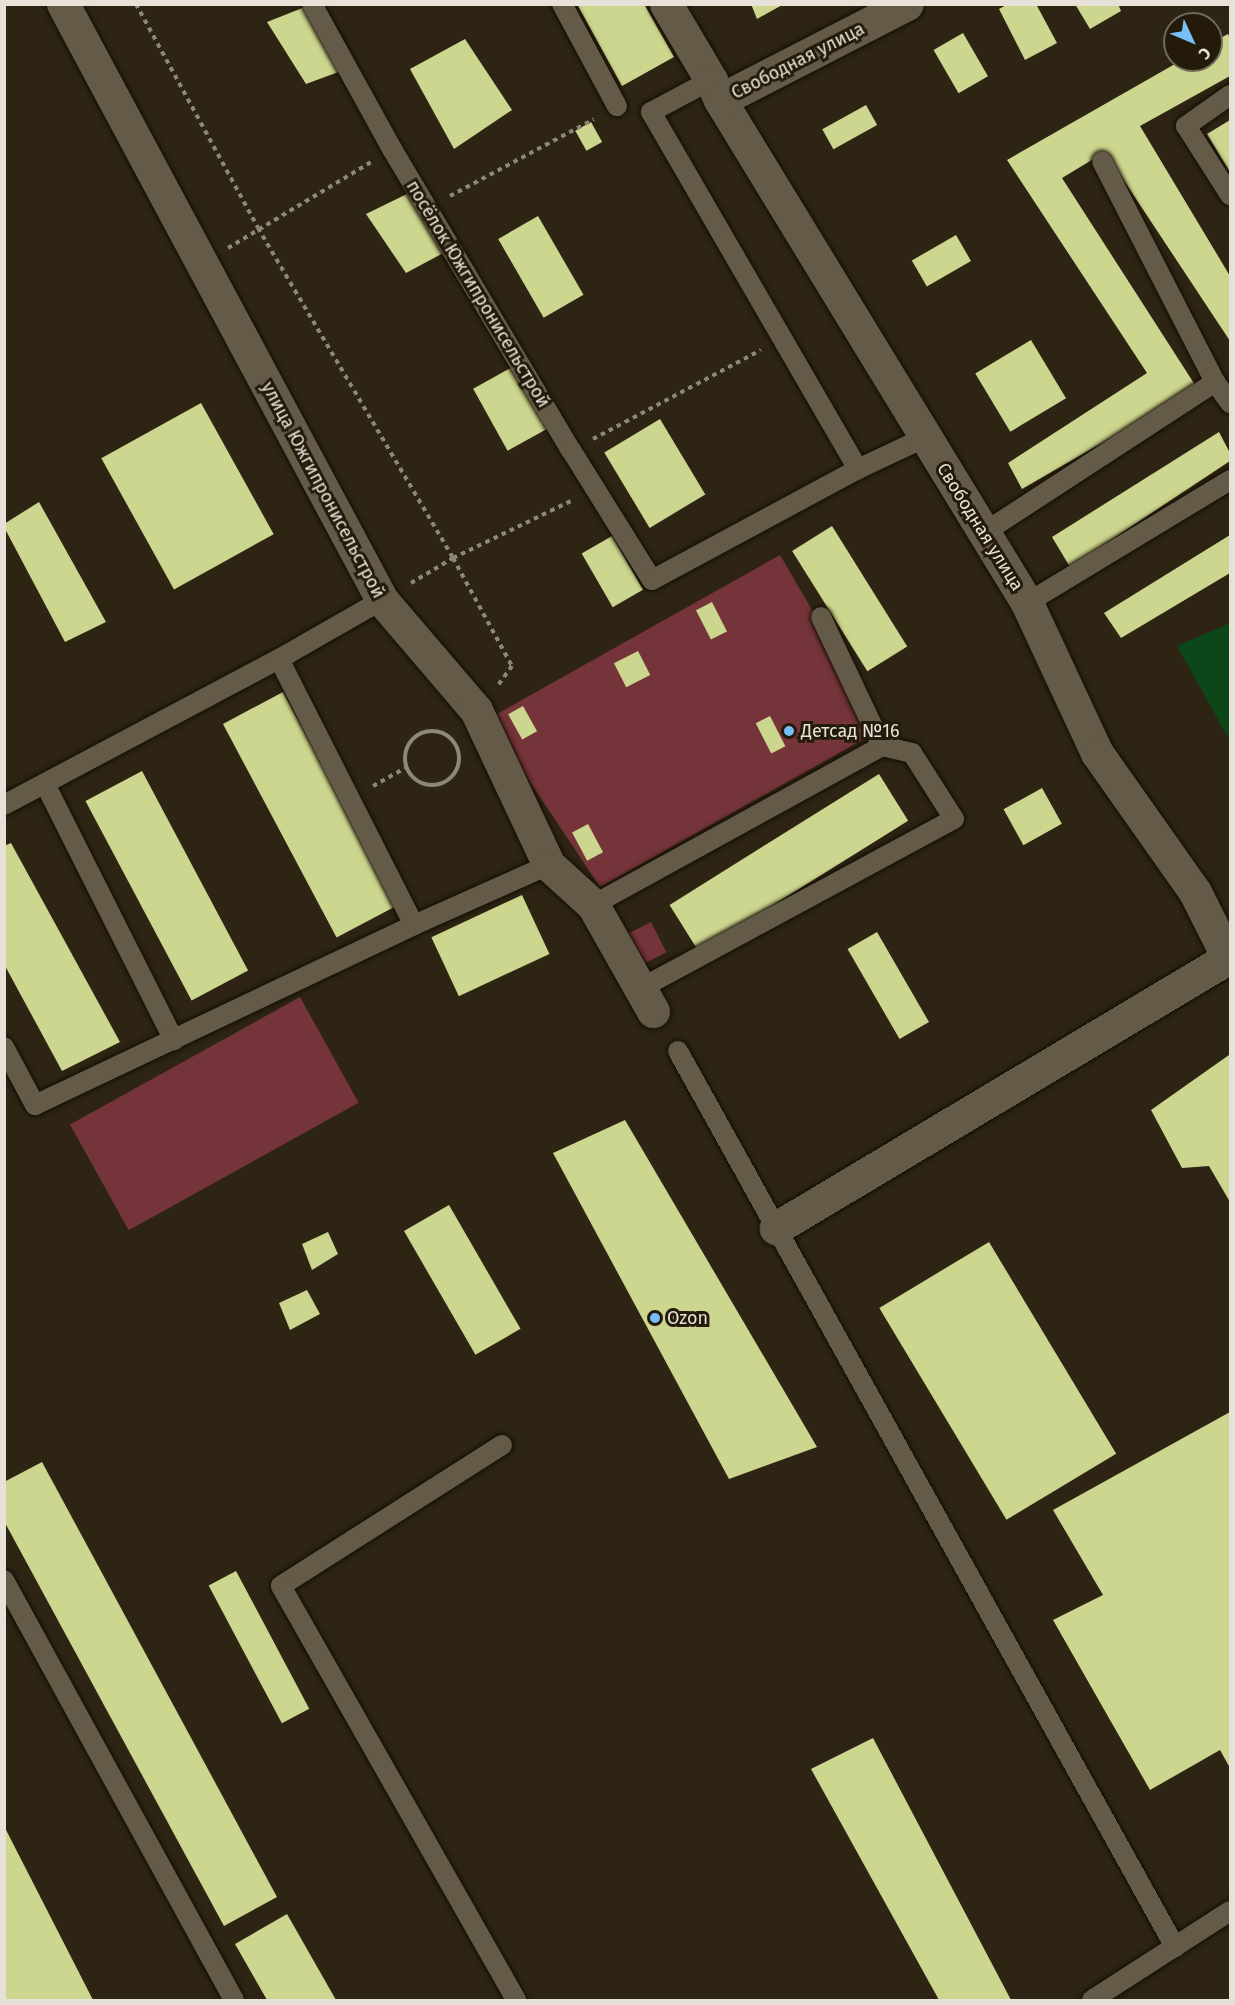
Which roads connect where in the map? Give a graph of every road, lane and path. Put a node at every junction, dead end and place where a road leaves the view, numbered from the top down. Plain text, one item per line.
1 (63, 4) edge
2 (136, 4) edge
3 (312, 4) edge
4 (562, 4) edge
5 (666, 4) edge
6 (907, 4) edge
7 (716, 90) junction
8 (1230, 95) edge
9 (617, 106) joint
10 (392, 149) junction
11 (1102, 161) dead end
12 (1230, 195) edge
13 (427, 208) junction
14 (258, 228) junction
15 (202, 265) junction
16 (784, 338) junction
17 (1215, 382) junction
18 (1230, 403) edge
19 (924, 438) junction
20 (571, 450) junction
21 (858, 469) junction
22 (1230, 480) edge
23 (595, 490) junction
24 (985, 532) junction
25 (453, 558) junction
26 (382, 600) junction
27 (1027, 603) junction
28 (821, 617) dead end
29 (279, 659) junction
30 (492, 692) dead end
31 (882, 746) junction
32 (406, 768) junction
33 (45, 784) junction
34 (350, 798) junction
35 (4, 805) edge
36 (549, 864) junction
37 (593, 905) junction
38 (414, 925) junction
39 (1229, 960) edge
40 (646, 1000) joint
41 (174, 1040) junction
42 (4, 1047) edge
43 (678, 1051) dead end
44 (777, 1227) junction
45 (502, 1445) dead end
46 (4, 1580) edge
47 (1230, 1911) edge
48 (1175, 1947) junction
49 (234, 2001) edge
50 (516, 2001) edge
51 (1092, 2001) edge

1 - 15 street, улица Южгипронисельстрой
2 - 14 path
3 - 10 lane, посёлок Южгипронисельстрой
4 - 9 lane
5 - 7 street, Свободная улица
6 - 7 street, Свободная улица
7 - 16 lane
7 - 19 street, Свободная улица
8 - 12 lane
9 - 13 path
10 - 13 lane, посёлок Южгипронисельстрой
10 - 14 path
11 - 17 lane
13 - 20 lane, посёлок Южгипронисельстрой
14 - 15 path
14 - 25 path
15 - 26 street, улица Южгипронисельстрой
16 - 20 path
16 - 21 lane
17 - 18 lane
17 - 24 lane
19 - 21 lane
19 - 24 street, Свободная улица
20 - 23 lane, посёлок Южгипронисельстрой
21 - 23 lane, посёлок Южгипронисельстрой
22 - 27 lane
23 - 25 path
24 - 27 street, Свободная улица
25 - 26 path
25 - 30 path
26 - 29 lane
26 - 36 street, улица Южгипронисельстрой
27 - 39 street, Свободная улица
28 - 31 lane
29 - 33 lane
29 - 34 lane
31 - 37 lane
31 - 40 lane
32 - 32 path
32 - 34 path
33 - 35 lane
33 - 41 lane
34 - 38 lane
36 - 37 street, улица Южгипронисельстрой
36 - 38 lane
37 - 40 street, улица Южгипронисельстрой
38 - 41 lane
39 - 44 street
41 - 42 lane
43 - 44 lane
44 - 48 lane
45 - 50 lane
46 - 49 lane
47 - 48 lane
48 - 51 lane

